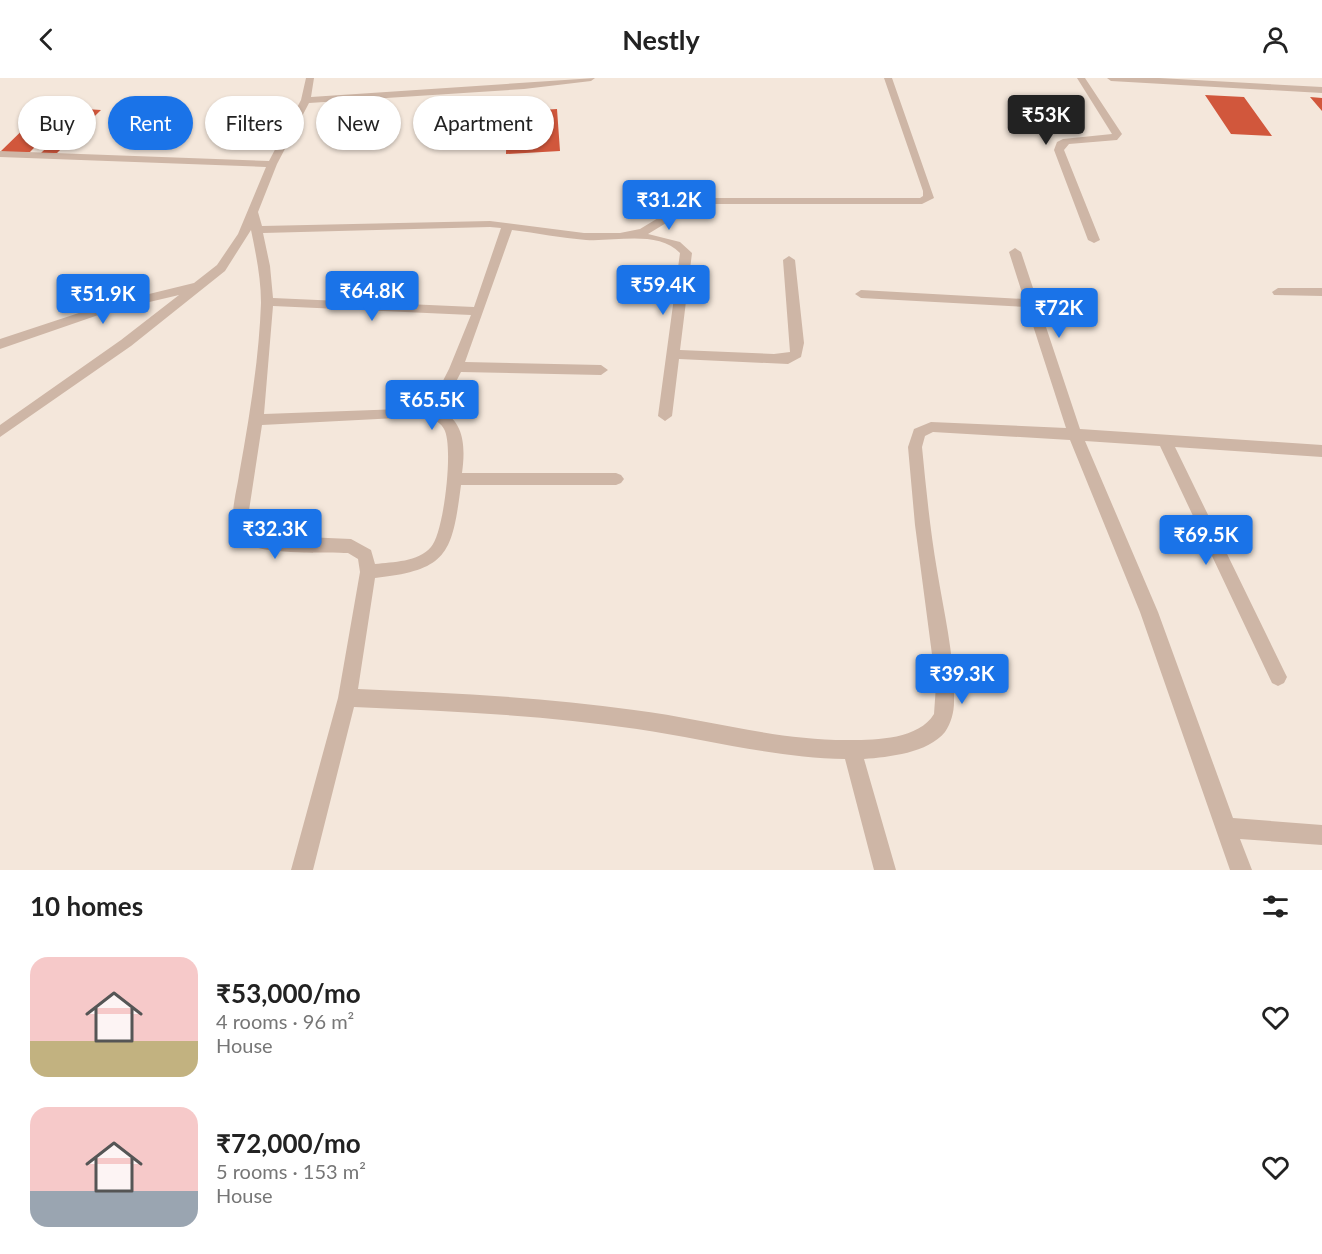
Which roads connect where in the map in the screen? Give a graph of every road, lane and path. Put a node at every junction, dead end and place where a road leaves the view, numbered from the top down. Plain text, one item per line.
1 (310, 78) edge
2 (591, 78) edge
3 (888, 78) edge
4 (1081, 78) edge
5 (1111, 78) edge
6 (533, 81) edge
7 (1322, 90) edge
8 (306, 100) junction
9 (0, 154) edge
10 (272, 164) junction
11 (253, 212) junction
12 (508, 225) junction
13 (257, 230) junction
14 (634, 235) junction
15 (1094, 240) dead end
16 (1015, 252) dead end
17 (789, 260) dead end
18 (200, 286) junction
19 (1278, 292) dead end
20 (1322, 292) edge
21 (861, 294) dead end
22 (267, 302) junction
23 (1031, 303) junction
24 (478, 311) junction
25 (0, 344) edge
26 (674, 354) junction
27 (457, 367) junction
28 (601, 370) dead end
29 (433, 414) junction
30 (665, 416) dead end
31 (256, 420) junction
32 (0, 432) edge
33 (1075, 435) junction
34 (1165, 441) junction
35 (1322, 451) edge
36 (453, 479) junction
37 (616, 479) dead end
38 (368, 572) junction
39 (1278, 677) dead end
40 (347, 698) junction
41 (852, 750) junction
42 (1226, 828) junction
43 (1322, 835) edge
44 (302, 870) edge
45 (885, 870) edge
46 (1241, 870) edge

1 - 8 street
2 - 6 street
3 - 14 street
4 - 15 street
5 - 7 street
6 - 8 street
8 - 10 street
9 - 10 street
10 - 11 street
11 - 13 street
11 - 18 street
12 - 13 street
12 - 14 street
12 - 24 street
13 - 22 street
14 - 26 street
16 - 23 street
17 - 26 street
18 - 25 street
18 - 32 street
19 - 20 street
21 - 23 street
22 - 24 street
22 - 31 street
23 - 33 street
24 - 27 street
26 - 30 street
27 - 28 street
27 - 29 street
29 - 31 street
29 - 36 street
31 - 38 street
33 - 34 street
33 - 41 street
33 - 42 street
34 - 35 street
34 - 39 street
36 - 37 street
36 - 38 street
38 - 40 street
40 - 41 street
40 - 44 street
41 - 45 street
42 - 43 street
42 - 46 street

